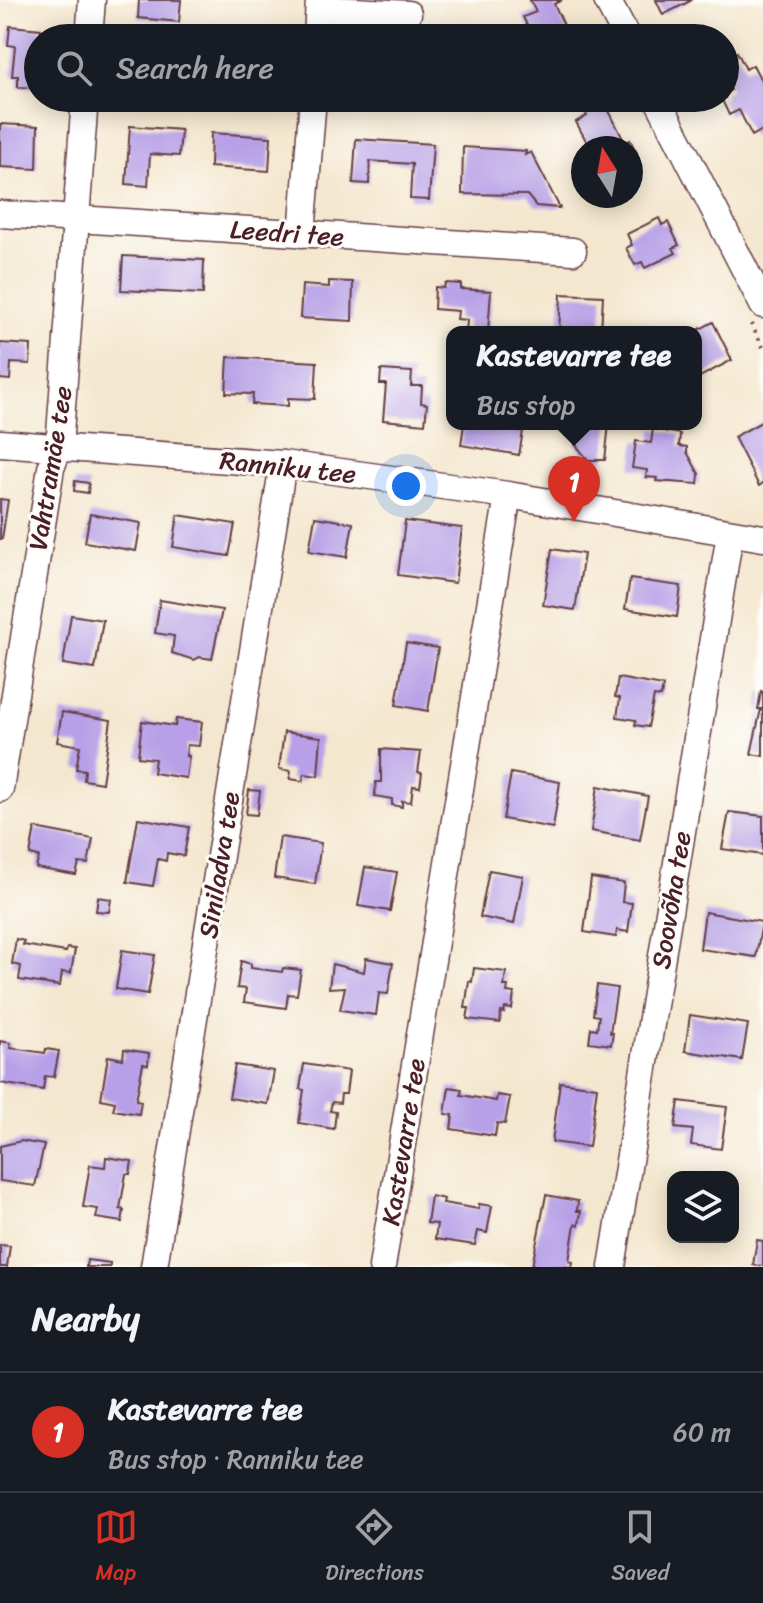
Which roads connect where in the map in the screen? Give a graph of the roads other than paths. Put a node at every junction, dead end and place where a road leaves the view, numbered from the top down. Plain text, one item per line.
1 (92, 0) edge
2 (607, 0) edge
3 (319, 4) edge
4 (408, 14) dead end
5 (90, 24) edge
6 (318, 24) edge
7 (620, 24) edge
8 (84, 112) edge
9 (312, 112) edge
10 (664, 112) edge
11 (0, 214) edge
12 (77, 219) junction
13 (302, 234) junction
14 (573, 251) dead end
15 (763, 305) edge
16 (0, 443) edge
17 (59, 447) junction
18 (283, 464) junction
19 (508, 495) junction
20 (730, 533) junction
21 (763, 538) edge
22 (0, 789) edge
23 (154, 1267) edge
24 (382, 1267) edge
25 (612, 1267) edge

1 - 5 street
2 - 7 street
3 - 4 street
3 - 6 street
8 - 12 street, Vahtramäe tee
9 - 13 street
10 - 15 street
11 - 12 street, Leedri tee
12 - 13 street, Leedri tee
12 - 17 street, Vahtramäe tee
13 - 14 street, Leedri tee
16 - 17 street, Ranniku tee
17 - 18 street, Ranniku tee
17 - 22 street, Vahtramäe tee
18 - 19 street, Ranniku tee
18 - 23 street, Siniladva tee
19 - 20 street, Ranniku tee
19 - 24 street, Kastevarre tee
20 - 21 street, Ranniku tee
20 - 25 street, Soovõha tee

